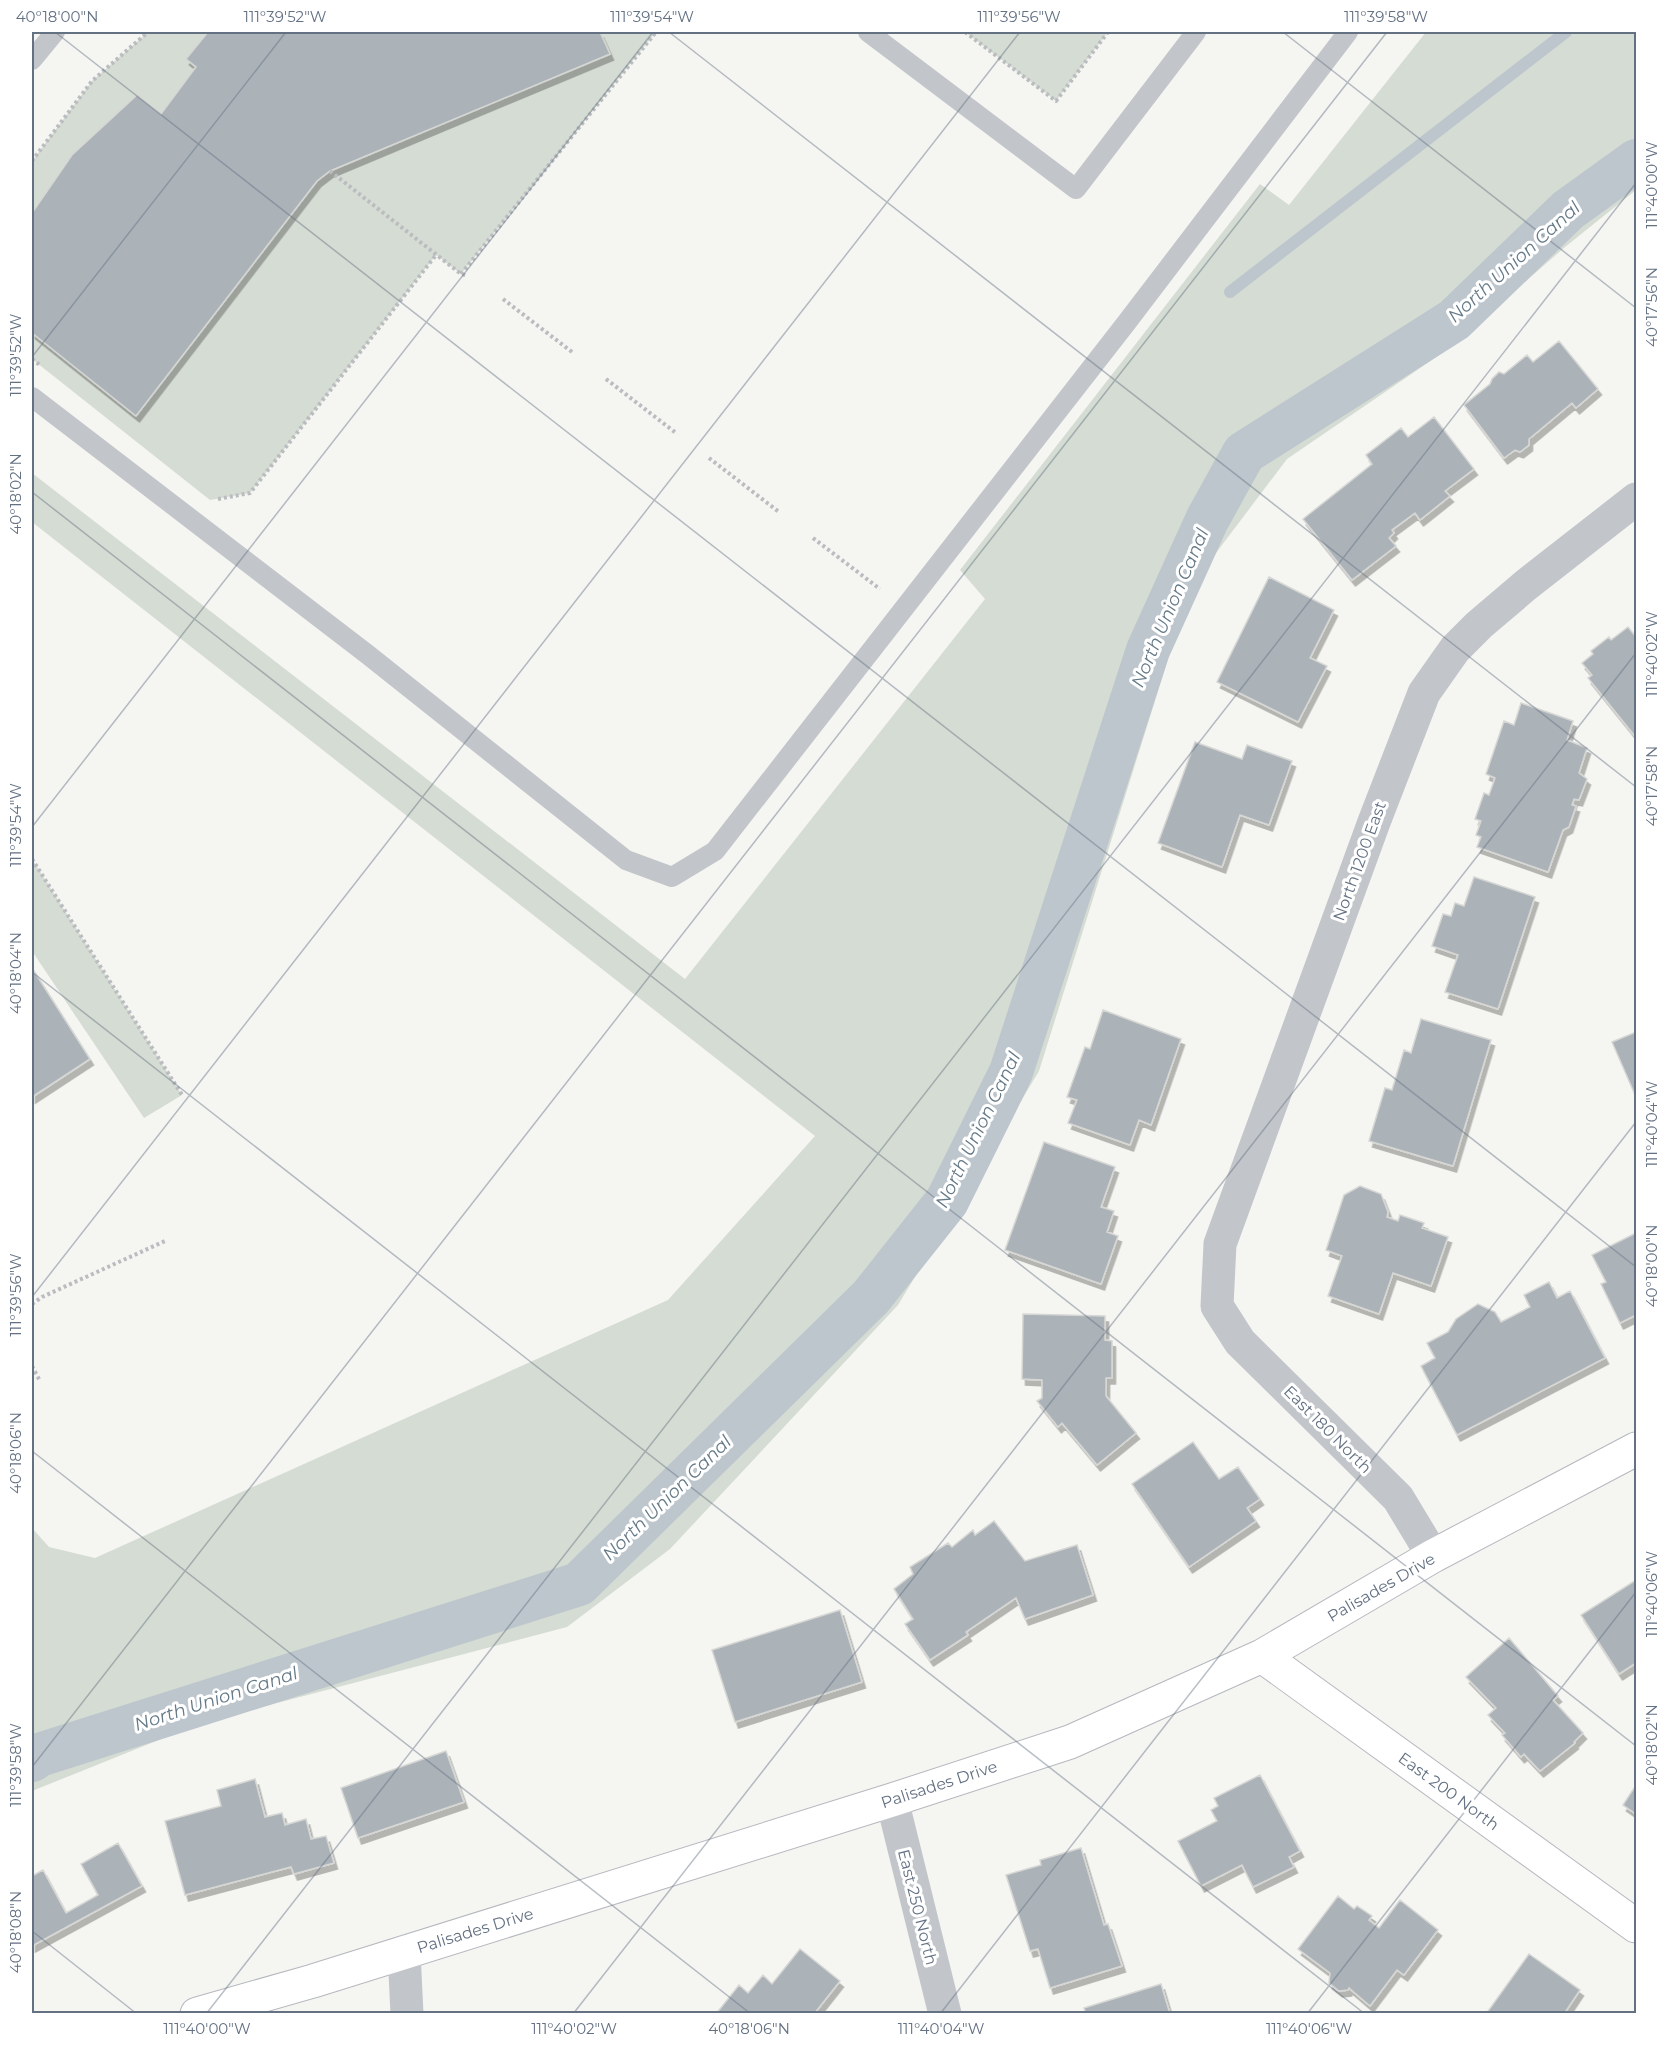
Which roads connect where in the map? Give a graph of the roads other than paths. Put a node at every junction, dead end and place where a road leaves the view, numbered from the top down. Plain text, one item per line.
1 (55, 32) edge
2 (868, 32) edge
3 (1197, 32) edge
4 (1348, 32) edge
5 (32, 60) edge
6 (32, 397) edge
7 (1636, 499) edge
8 (1217, 1306) joint
9 (1636, 1449) edge
10 (1432, 1556) junction
11 (1262, 1656) junction
12 (892, 1800) junction
13 (1636, 1926) edge
14 (404, 1952) junction
15 (197, 2013) edge
16 (407, 2013) edge
17 (945, 2013) edge

1 - 5 lane
2 - 3 lane
4 - 6 lane
7 - 8 street, North 1200 East
8 - 10 street, East 180 North
9 - 10 street, Palisades Drive
10 - 11 street, Palisades Drive
11 - 12 street, Palisades Drive
11 - 13 street, East 200 North
12 - 14 street, Palisades Drive
12 - 17 street, East 250 North
14 - 15 street, Palisades Drive
14 - 16 street

